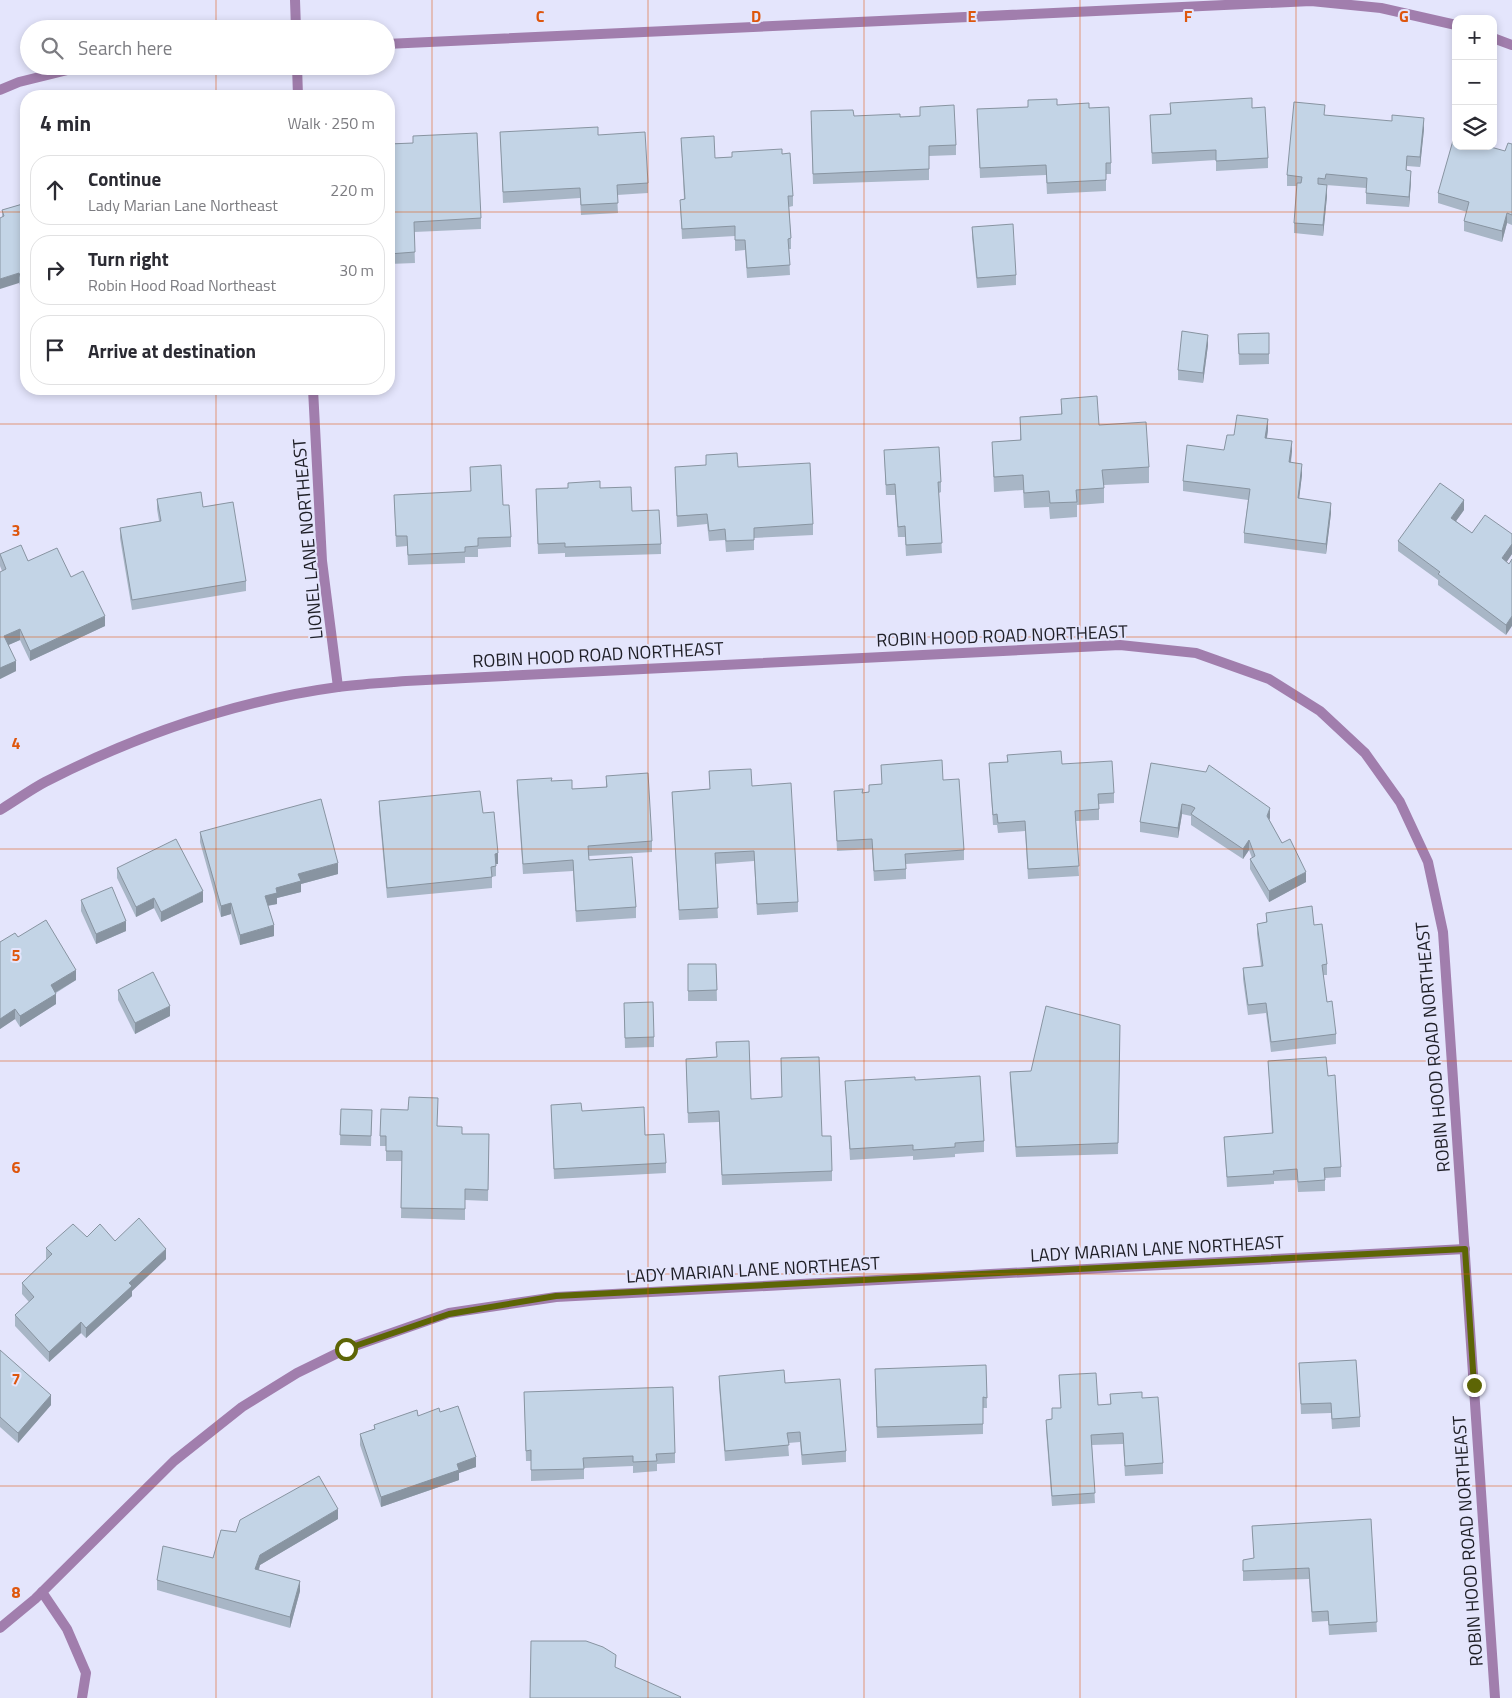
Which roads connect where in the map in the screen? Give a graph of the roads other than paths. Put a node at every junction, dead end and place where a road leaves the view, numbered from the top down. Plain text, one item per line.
1 (296, 0) edge
2 (296, 20) edge
3 (1452, 24) edge
4 (1497, 39) edge
5 (395, 44) edge
6 (1512, 45) edge
7 (47, 75) edge
8 (297, 75) edge
9 (0, 90) edge
10 (298, 90) edge
11 (313, 395) edge
12 (338, 687) junction
13 (0, 810) edge
14 (1465, 1249) junction
15 (42, 1592) junction
16 (0, 1628) edge
17 (82, 1698) edge
18 (1495, 1698) edge

1 - 2 street
3 - 5 street
4 - 6 street
7 - 9 street
8 - 10 street
11 - 12 street, LIONEL LANE NORTHEAST
12 - 13 street, ROBIN HOOD ROAD NORTHEAST
12 - 14 street, ROBIN HOOD ROAD NORTHEAST
14 - 15 street, LADY MARIAN LANE NORTHEAST
14 - 18 street, ROBIN HOOD ROAD NORTHEAST
15 - 16 street, LADY MARIAN LANE NORTHEAST
15 - 17 street

